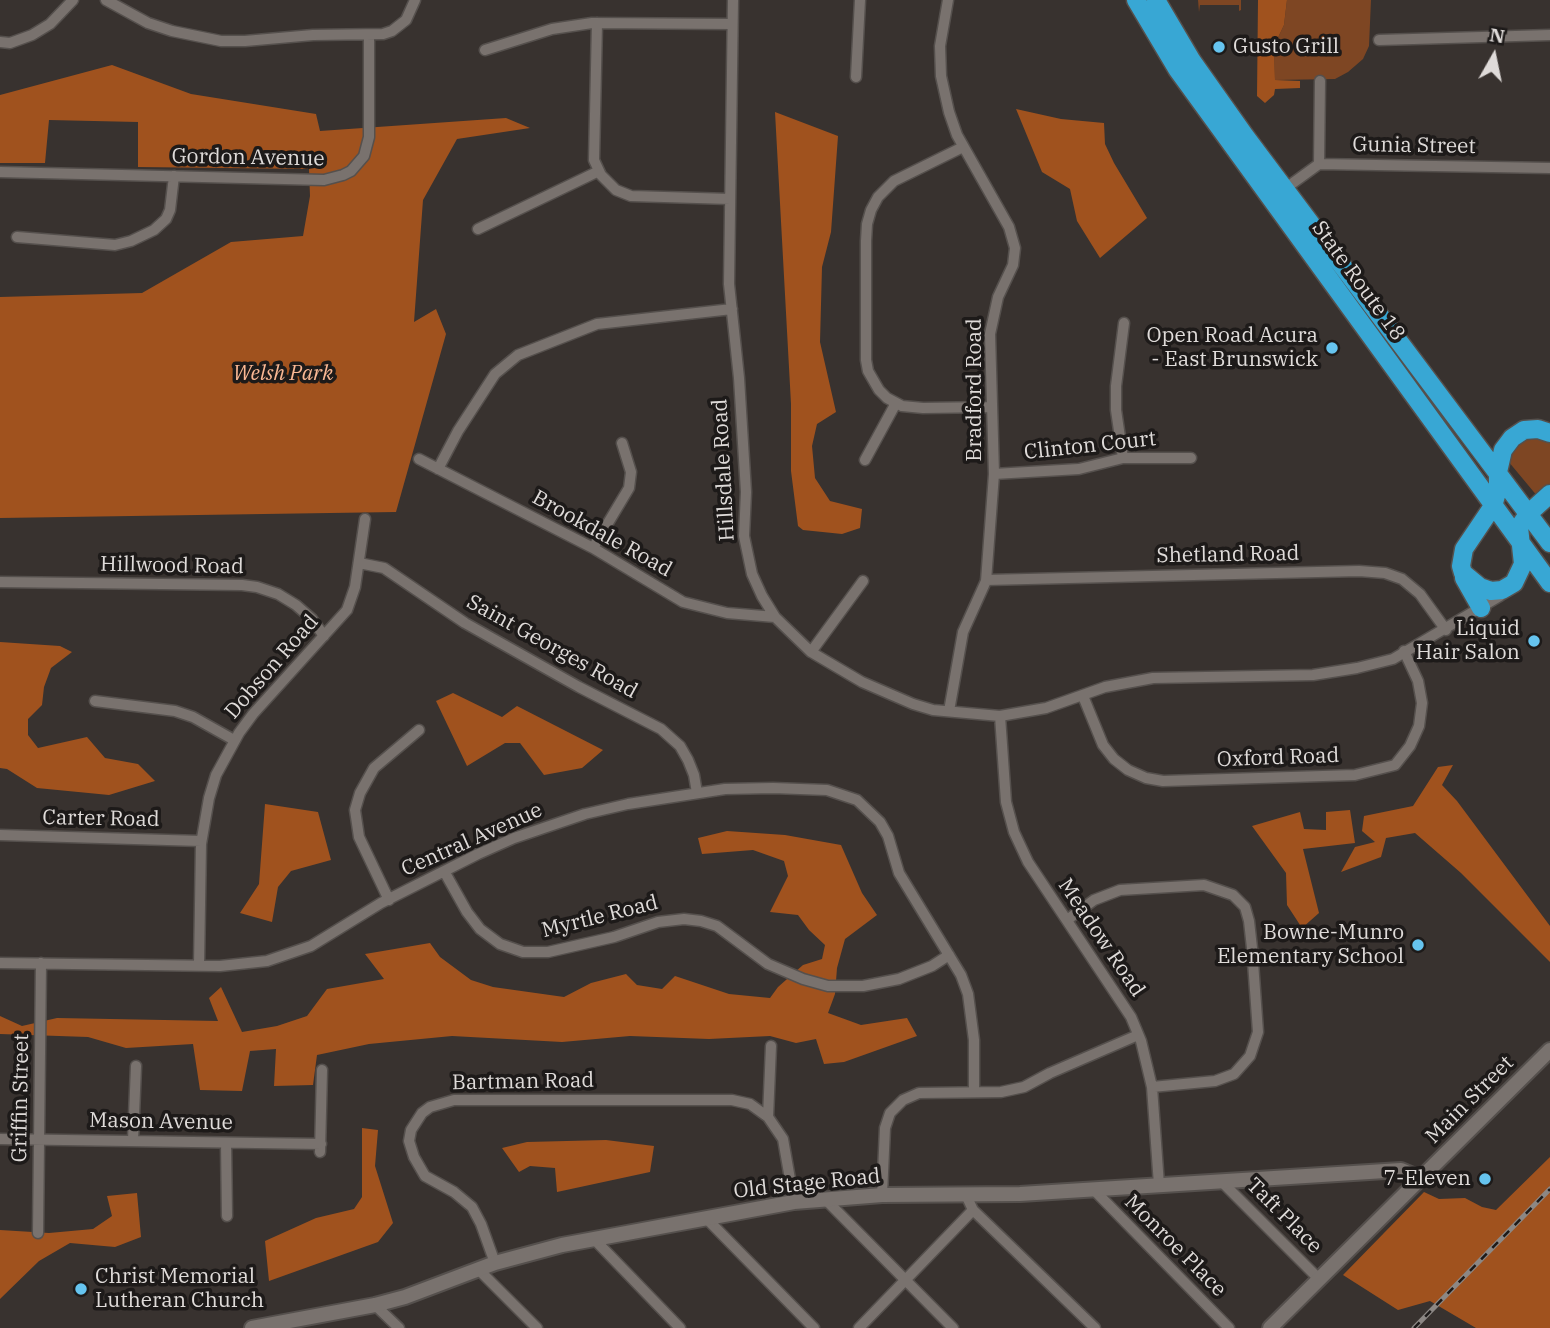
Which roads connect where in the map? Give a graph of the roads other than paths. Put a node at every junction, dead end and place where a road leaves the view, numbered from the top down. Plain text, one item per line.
1 (74, 0) edge
2 (106, 0) edge
3 (415, 0) edge
4 (733, 0) edge
5 (860, 0) edge
6 (948, 0) edge
7 (1136, 0) edge
8 (1156, 0) edge
9 (597, 23) junction
10 (732, 24) junction
11 (369, 35) junction
12 (1550, 35) edge
13 (1379, 40) dead end
14 (0, 42) edge
15 (485, 50) dead end
16 (856, 77) dead end
17 (1320, 81) dead end
18 (963, 147) junction
19 (1319, 164) junction
20 (1550, 168) edge
21 (599, 171) junction
22 (0, 172) edge
23 (174, 176) junction
24 (1286, 188) junction
25 (730, 199) junction
26 (478, 229) dead end
27 (17, 237) dead end
28 (732, 309) junction
29 (1124, 323) dead end
30 (896, 404) junction
31 (991, 407) junction
32 (1550, 433) edge
33 (622, 443) dead end
34 (1123, 458) junction
35 (1191, 458) dead end
36 (419, 459) dead end
37 (865, 460) dead end
38 (438, 469) junction
39 (1498, 472) junction
40 (994, 474) junction
41 (1550, 494) edge
42 (1493, 506) junction
43 (1528, 514) junction
44 (365, 519) dead end
45 (1519, 541) junction
46 (1550, 543) edge
47 (593, 548) junction
48 (359, 563) junction
49 (1463, 573) junction
50 (986, 580) junction
51 (863, 581) dead end
52 (0, 582) edge
53 (1550, 583) edge
54 (1550, 590) edge
55 (1501, 593) junction
56 (1481, 608) junction
57 (775, 617) junction
58 (1446, 630) junction
59 (324, 636) junction
60 (1404, 651) junction
61 (811, 652) junction
62 (1083, 695) junction
63 (95, 701) dead end
64 (948, 711) junction
65 (1000, 716) junction
66 (419, 730) dead end
67 (234, 740) junction
68 (696, 793) junction
69 (0, 835) edge
70 (201, 841) junction
71 (444, 871) junction
72 (389, 900) junction
73 (1067, 920) junction
74 (949, 955) junction
75 (0, 963) edge
76 (41, 963) junction
77 (199, 965) junction
78 (1138, 1035) junction
79 (771, 1046) dead end
80 (1550, 1050) edge
81 (136, 1066) dead end
82 (322, 1070) dead end
83 (1152, 1087) junction
84 (974, 1092) junction
85 (768, 1117) junction
86 (0, 1139) edge
87 (40, 1139) junction
88 (133, 1140) junction
89 (226, 1143) junction
90 (1420, 1178) junction
91 (1221, 1181) junction
92 (1159, 1185) junction
93 (1094, 1190) junction
94 (882, 1195) junction
95 (966, 1195) junction
96 (825, 1199) junction
97 (794, 1202) junction
98 (973, 1210) junction
99 (227, 1216) dead end
100 (706, 1218) junction
101 (38, 1233) dead end
102 (593, 1238) junction
103 (495, 1263) junction
104 (478, 1269) junction
105 (1320, 1279) junction
106 (906, 1280) junction
107 (375, 1305) junction
108 (309, 1323) edge
109 (252, 1328) edge
110 (399, 1328) edge
111 (537, 1328) edge
112 (680, 1328) edge
113 (814, 1328) edge
114 (859, 1328) edge
115 (953, 1328) edge
116 (1095, 1328) edge
117 (1230, 1328) edge
118 (1270, 1328) edge

1 - 14 street
2 - 11 street
3 - 11 street
4 - 10 street, Hillsdale Road
5 - 16 street
6 - 18 street, Bradford Road
7 - 42 highway, State Route 18
8 - 24 highway, State Route 18
9 - 10 street
9 - 15 street
9 - 21 street
10 - 25 street, Hillsdale Road
11 - 23 street, Gordon Avenue
12 - 13 street
17 - 19 street
18 - 30 street
18 - 31 street, Bradford Road
19 - 20 street, Gunia Street
19 - 24 street
21 - 25 street
21 - 26 street
22 - 23 street, Gordon Avenue
23 - 27 street
24 - 39 highway, State Route 18
25 - 28 street, Hillsdale Road
28 - 38 street
28 - 57 street, Hillsdale Road
29 - 34 street
30 - 31 street
30 - 37 street
31 - 40 street, Bradford Road
32 - 39 highway
33 - 47 street
34 - 35 street, Clinton Court
34 - 40 street, Clinton Court
36 - 38 street, Brookdale Road
38 - 47 street, Brookdale Road
39 - 42 highway
39 - 43 highway, State Route 18
40 - 50 street, Bradford Road
41 - 43 highway
42 - 45 highway, State Route 18
42 - 49 highway
43 - 45 highway
43 - 46 highway, State Route 18
44 - 48 street, Dobson Road
45 - 53 highway, State Route 18
45 - 55 highway
47 - 57 street, Brookdale Road
48 - 59 street, Dobson Road
48 - 68 street, Saint Georges Road
49 - 55 highway
49 - 56 highway
50 - 58 street, Shetland Road
50 - 64 street, Bradford Road
51 - 61 street
52 - 59 street, Hillwood Road
54 - 55 highway
55 - 56 street, Hillsdale Road
56 - 58 street, Hillsdale Road
57 - 61 street, Hillsdale Road
58 - 60 street, Hillsdale Road
59 - 67 street, Dobson Road
60 - 62 street, Hillsdale Road
60 - 62 street, Oxford Road
61 - 64 street, Hillsdale Road
62 - 65 street, Hillsdale Road
63 - 67 street
64 - 65 street, Hillsdale Road
65 - 73 street, Meadow Road
66 - 72 street
67 - 70 street, Dobson Road
68 - 71 street, Central Avenue
68 - 74 street, Central Avenue
69 - 70 street, Carter Road
70 - 77 street, Dobson Road
71 - 72 street, Central Avenue
71 - 74 street, Myrtle Road
72 - 77 street, Central Avenue
73 - 78 street, Meadow Road
73 - 83 street
74 - 84 street, Central Avenue
75 - 76 street, Central Avenue
76 - 77 street, Central Avenue
76 - 87 street, Griffin Street
78 - 83 street, Meadow Road
78 - 84 street
79 - 85 street
80 - 90 street, Main Street
81 - 88 street
82 - 89 street, Mason Avenue
83 - 92 street, Meadow Road
84 - 94 street
85 - 97 street
85 - 103 street, Bartman Road
86 - 87 street, Mason Avenue
87 - 88 street, Mason Avenue
87 - 101 street, Griffin Street
88 - 89 street, Mason Avenue
89 - 99 street
90 - 91 street, Old Stage Road
90 - 105 street, Main Street
91 - 92 street, Old Stage Road
91 - 105 street, Taft Place
92 - 93 street, Old Stage Road
93 - 95 street, Old Stage Road
93 - 117 street, Monroe Place
94 - 95 street, Old Stage Road
94 - 96 street, Old Stage Road
95 - 98 street
96 - 97 street, Old Stage Road
96 - 106 street
97 - 100 street, Old Stage Road
98 - 106 street
98 - 116 street
100 - 102 street, Old Stage Road
100 - 113 street
102 - 103 street, Old Stage Road
102 - 112 street
103 - 104 street, Old Stage Road
104 - 107 street, Old Stage Road
104 - 111 street
105 - 118 street, Main Street
106 - 114 street
106 - 115 street
107 - 108 street, Old Stage Road
107 - 110 street
108 - 109 street, Old Stage Road

